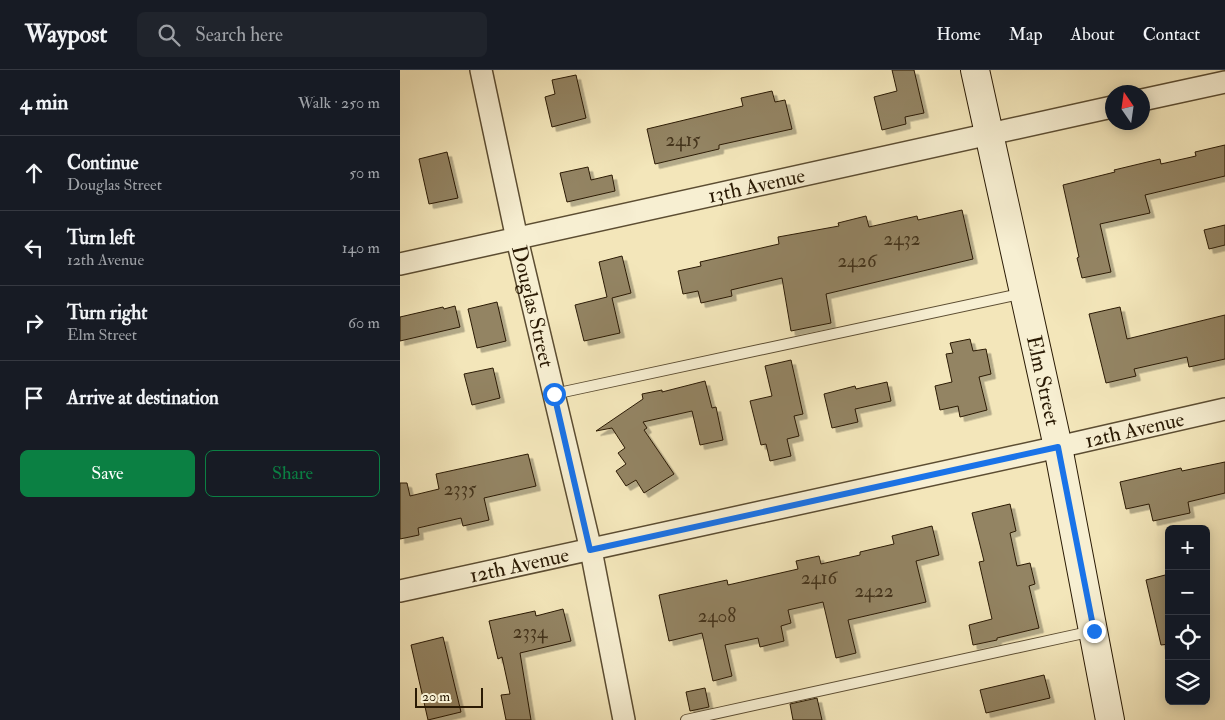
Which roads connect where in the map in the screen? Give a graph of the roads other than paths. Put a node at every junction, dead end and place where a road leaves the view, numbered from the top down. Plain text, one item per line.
1 (481, 70) edge
2 (975, 70) edge
3 (1225, 82) edge
4 (1150, 98) edge
5 (1105, 109) edge
6 (990, 134) junction
7 (517, 239) junction
8 (400, 264) edge
9 (1024, 293) junction
10 (554, 394) junction
11 (1225, 409) edge
12 (1058, 447) junction
13 (590, 550) junction
14 (400, 591) edge
15 (1094, 631) junction
16 (624, 720) edge
17 (686, 720) edge
18 (1110, 720) edge

1 - 7 street, Douglas Street
2 - 6 street, Elm Street
3 - 4 street
5 - 6 street, 13th Avenue
6 - 7 street, 13th Avenue
6 - 9 street, Elm Street
7 - 8 street, 13th Avenue
7 - 10 street, Douglas Street
9 - 10 lane
9 - 12 street, Elm Street
10 - 13 street, Douglas Street
11 - 12 street, 12th Avenue
12 - 13 street, 12th Avenue
12 - 15 street, Elm Street
13 - 14 street, 12th Avenue
13 - 16 street, Douglas Street
15 - 17 lane
15 - 18 street, Elm Street

